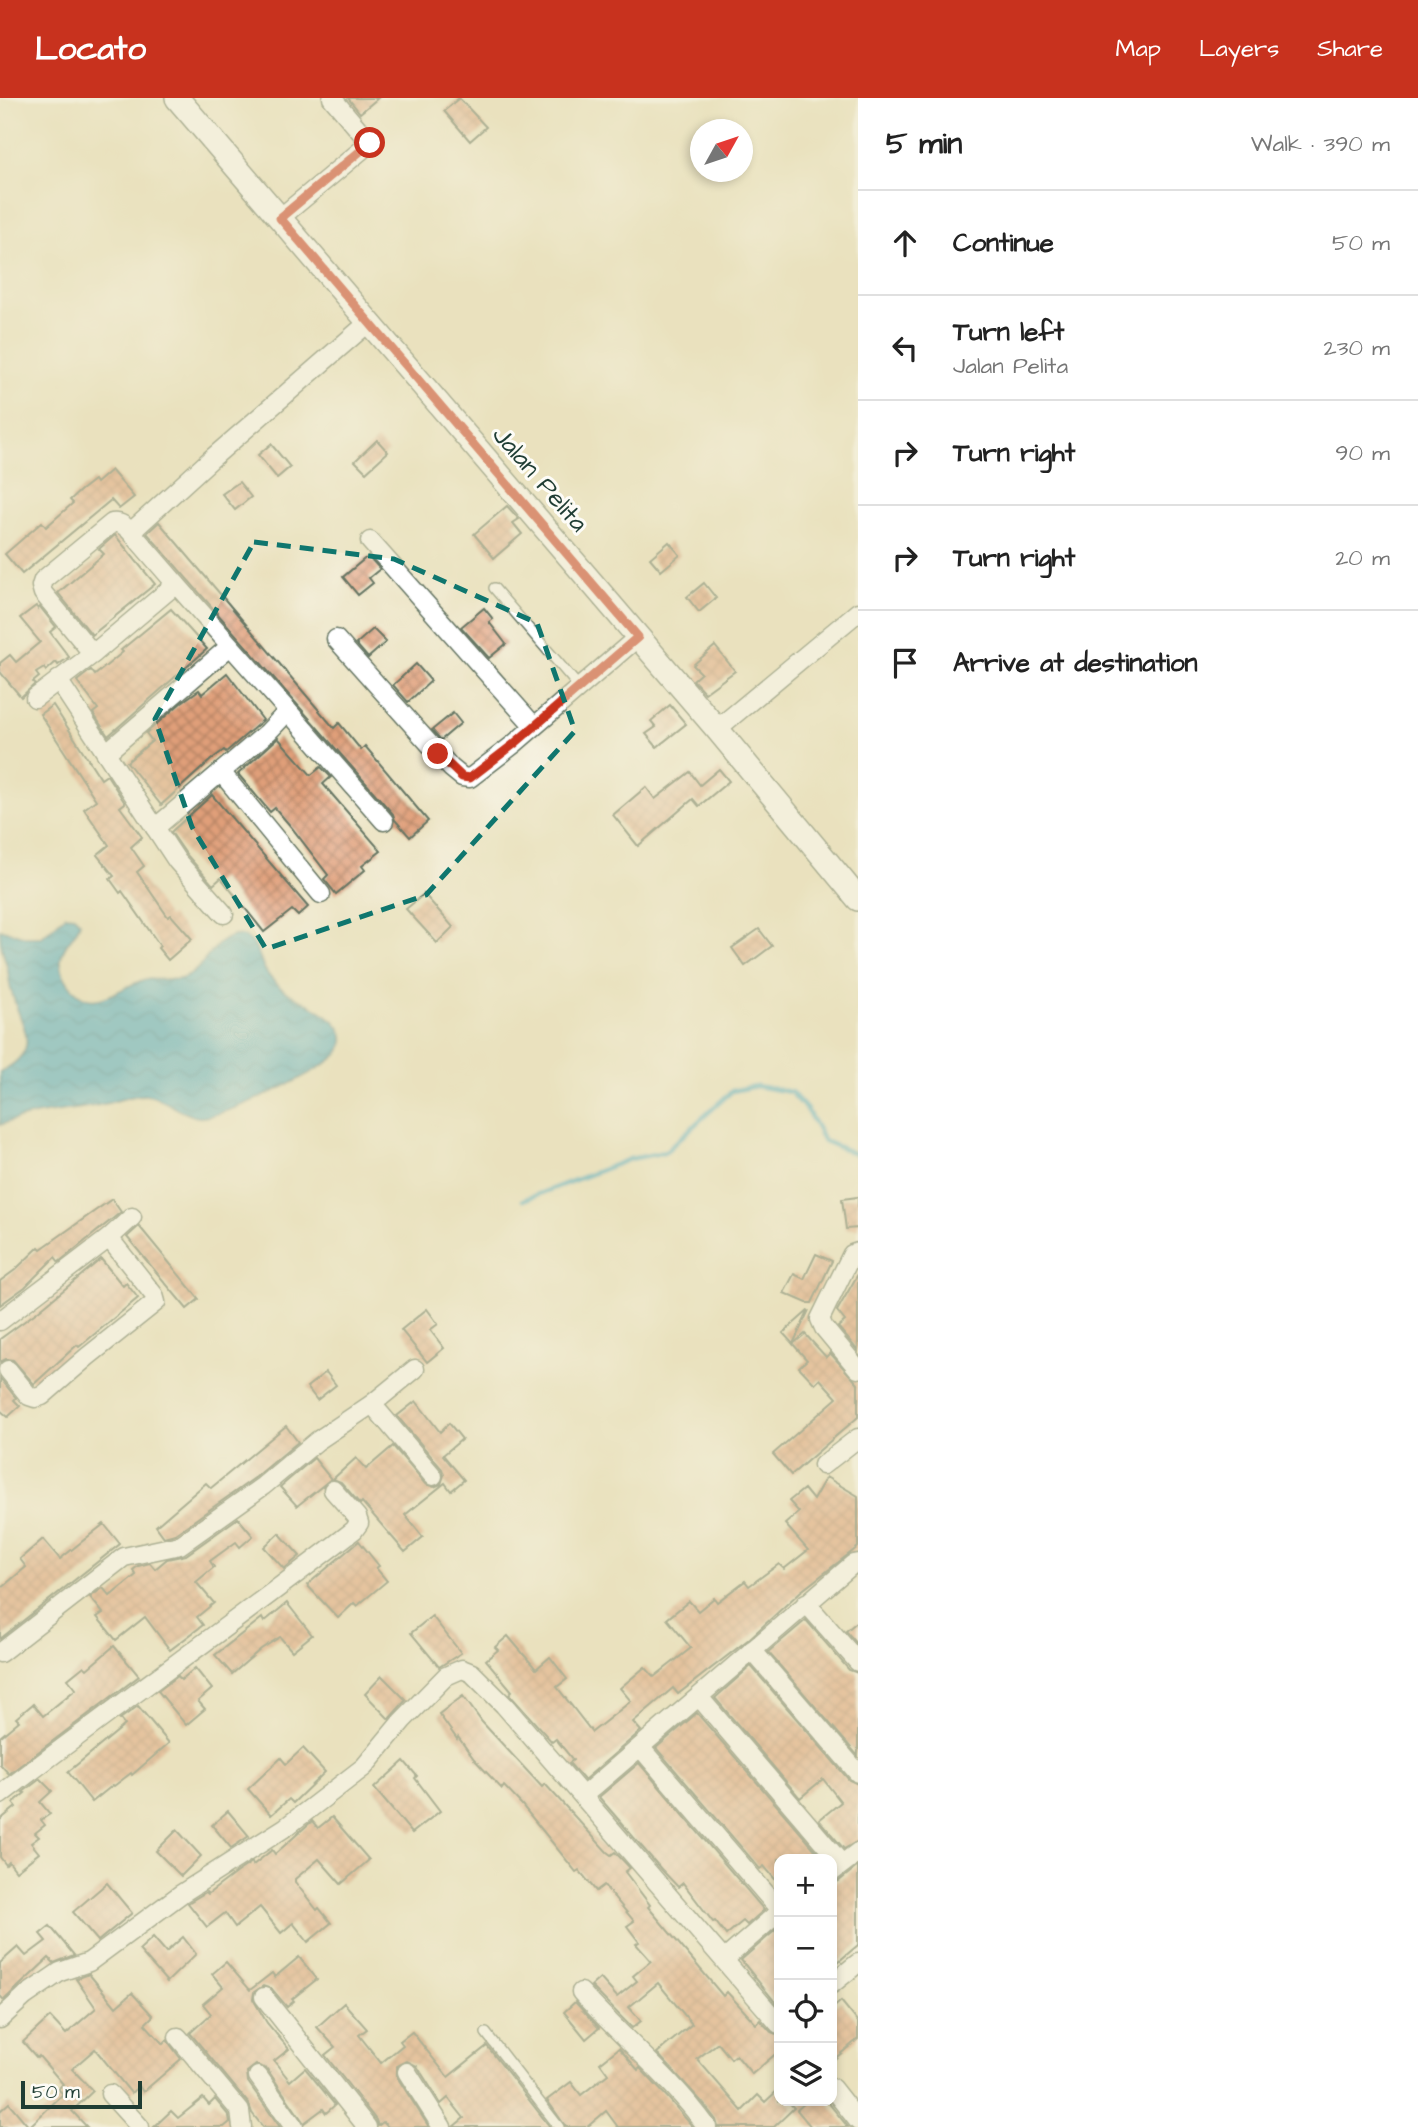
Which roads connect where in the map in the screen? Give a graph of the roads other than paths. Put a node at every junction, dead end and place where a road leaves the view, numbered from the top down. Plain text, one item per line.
1 (177, 98) edge
2 (332, 98) edge
3 (280, 218) junction
4 (369, 322) junction
5 (131, 532) junction
6 (370, 541) dead end
7 (176, 584) junction
8 (494, 588) dead end
9 (858, 612) edge
10 (638, 637) junction
11 (336, 639) dead end
12 (229, 648) junction
13 (93, 654) junction
14 (58, 680) junction
15 (580, 688) junction
16 (35, 698) dead end
17 (288, 711) junction
18 (534, 726) junction
19 (717, 729) junction
20 (106, 753) junction
21 (221, 772) junction
22 (384, 821) dead end
23 (155, 828) junction
24 (321, 894) dead end
25 (858, 899) edge
26 (224, 914) dead end
27 (132, 1217) dead end
28 (109, 1238) junction
29 (858, 1252) edge
30 (0, 1321) edge
31 (415, 1369) dead end
32 (858, 1369) edge
33 (8, 1370) dead end
34 (372, 1404) junction
35 (858, 1438) edge
36 (823, 1465) dead end
37 (433, 1476) dead end
38 (332, 1490) dead end
39 (858, 1563) edge
40 (806, 1603) junction
41 (752, 1650) junction
42 (0, 1653) edge
43 (858, 1662) edge
44 (699, 1697) junction
45 (640, 1747) junction
46 (858, 1773) edge
47 (0, 1795) edge
48 (584, 1795) junction
49 (858, 1852) edge
50 (826, 1854) edge
51 (837, 1868) edge
52 (774, 1905) edge
53 (774, 1915) edge
54 (724, 1959) junction
55 (858, 1963) edge
56 (837, 1980) edge
57 (581, 1992) dead end
58 (264, 1997) dead end
59 (774, 2018) edge
60 (0, 2019) edge
61 (486, 2033) dead end
62 (178, 2037) dead end
63 (407, 2072) dead end
64 (258, 2076) dead end
65 (110, 2094) dead end
66 (837, 2094) edge
67 (858, 2121) edge
68 (140, 2127) edge
69 (242, 2127) edge
70 (294, 2127) edge
71 (367, 2127) edge
72 (442, 2127) edge
73 (559, 2127) edge
74 (707, 2127) edge

1 - 3 street, Jalan Pelita
2 - 3 street
3 - 4 street, Jalan Pelita
4 - 5 street
4 - 10 street, Jalan Pelita
5 - 7 street
5 - 13 street
6 - 18 street
7 - 12 street
7 - 13 street
8 - 15 lane
9 - 19 street
10 - 15 street
10 - 19 street, Jalan Pelita
11 - 18 street
12 - 17 street
12 - 20 street
13 - 14 street
14 - 16 street
14 - 20 street
15 - 18 street
17 - 21 street
17 - 22 street
19 - 25 street, Jalan Pelita
20 - 23 street
21 - 23 street
21 - 24 street
23 - 26 street
27 - 28 street
28 - 30 street
28 - 33 street
29 - 32 street
31 - 34 street
34 - 37 street
34 - 42 street
35 - 36 street
38 - 47 street
39 - 40 street
40 - 41 street
40 - 43 street
41 - 44 street
41 - 46 street
44 - 45 street
44 - 50 street
45 - 48 street
45 - 52 street
48 - 54 street
48 - 60 street
49 - 51 street
53 - 54 street
54 - 59 street
55 - 56 street
57 - 74 street
58 - 71 street
61 - 73 lane
62 - 69 street
63 - 72 street
64 - 70 street
65 - 68 street
66 - 67 street

